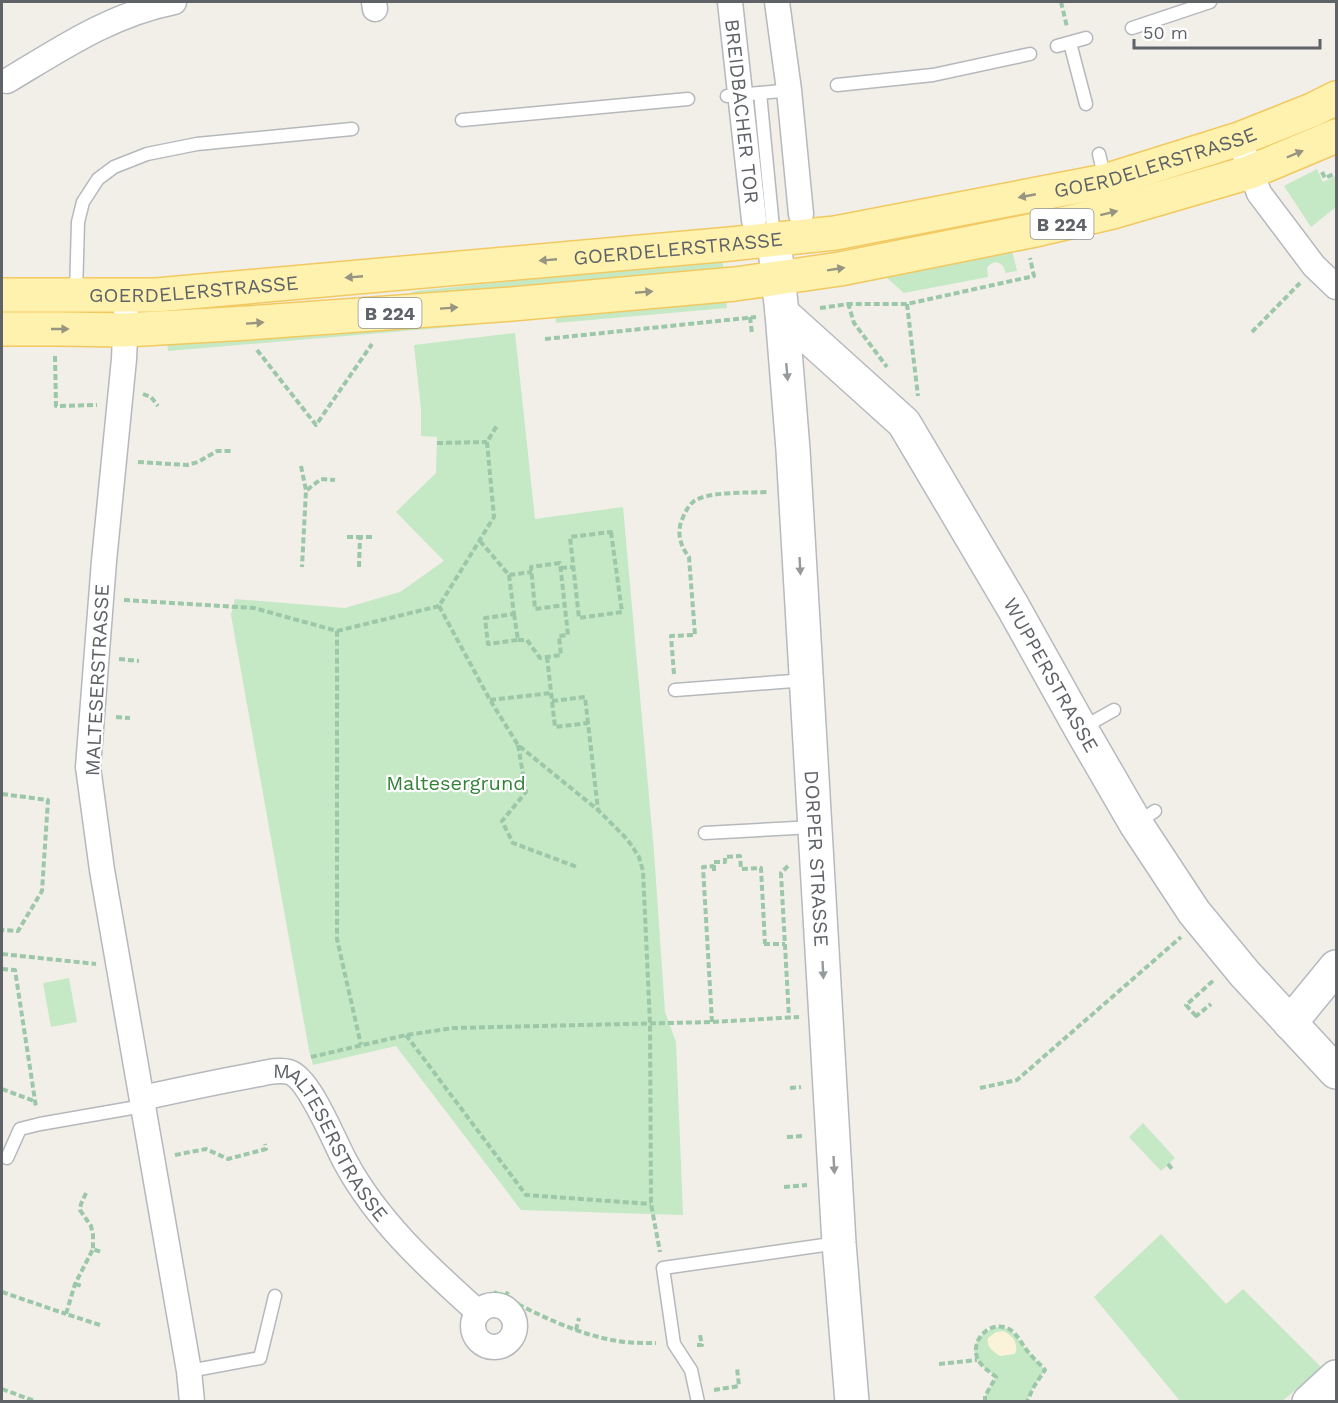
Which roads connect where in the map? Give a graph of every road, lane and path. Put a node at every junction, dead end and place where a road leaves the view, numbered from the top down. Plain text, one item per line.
1 (174, 2) edge
2 (730, 2) edge
3 (777, 2) edge
4 (1061, 2) edge
5 (1210, 2) edge
6 (1066, 24) dead end
7 (1132, 28) dead end
8 (1086, 38) dead end
9 (1070, 43) junction
10 (1057, 46) dead end
11 (1030, 54) dead end
12 (7, 81) dead end
13 (837, 85) dead end
14 (793, 89) junction
15 (742, 94) junction
16 (1336, 98) edge
17 (688, 99) dead end
18 (1086, 104) dead end
19 (462, 120) dead end
20 (352, 129) dead end
21 (1336, 136) edge
22 (1239, 139) junction
23 (1250, 172) junction
24 (1336, 173) edge
25 (1325, 178) dead end
26 (801, 214) dead end
27 (764, 230) junction
28 (1030, 257) dead end
29 (1308, 276) dead end
30 (778, 278) junction
31 (1336, 287) edge
32 (2, 295) edge
33 (76, 295) junction
34 (126, 295) junction
35 (907, 304) junction
36 (783, 313) junction
37 (738, 318) dead end
38 (2, 329) edge
39 (126, 330) junction
40 (1252, 332) dead end
41 (545, 339) dead end
42 (374, 341) dead end
43 (55, 347) dead end
44 (256, 348) dead end
45 (894, 375) dead end
46 (140, 394) dead end
47 (918, 399) dead end
48 (103, 405) dead end
49 (158, 406) dead end
50 (498, 424) dead end
51 (487, 442) junction
52 (437, 443) dead end
53 (233, 451) dead end
54 (131, 461) dead end
55 (301, 466) dead end
56 (335, 480) dead end
57 (306, 490) junction
58 (772, 492) dead end
59 (347, 537) dead end
60 (360, 537) junction
61 (372, 537) dead end
62 (480, 541) junction
63 (302, 567) dead end
64 (359, 567) dead end
65 (573, 567) junction
66 (561, 568) junction
67 (532, 573) junction
68 (509, 575) junction
69 (117, 600) dead end
70 (565, 605) junction
71 (439, 606) junction
72 (514, 614) junction
73 (337, 631) junction
74 (518, 640) junction
75 (547, 657) junction
76 (113, 658) dead end
77 (139, 661) dead end
78 (807, 680) junction
79 (675, 690) joint
80 (551, 693) junction
81 (490, 700) junction
82 (552, 701) junction
83 (1114, 710) dead end
84 (110, 717) dead end
85 (130, 718) dead end
86 (588, 723) junction
87 (1081, 729) junction
88 (518, 745) junction
89 (2, 794) edge
90 (598, 810) junction
91 (815, 827) junction
92 (705, 833) dead end
93 (577, 867) dead end
94 (2, 930) edge
95 (1188, 930) dead end
96 (784, 944) dead end
97 (2, 954) edge
98 (102, 965) dead end
99 (1336, 967) edge
100 (2, 969) edge
101 (1222, 972) dead end
102 (1210, 1004) dead end
103 (799, 1017) dead end
104 (712, 1022) junction
105 (650, 1023) junction
106 (1290, 1023) junction
107 (406, 1035) junction
108 (361, 1045) junction
109 (310, 1057) dead end
110 (1336, 1072) edge
111 (980, 1088) dead end
112 (2, 1089) edge
113 (143, 1102) junction
114 (265, 1144) dead end
115 (169, 1156) dead end
116 (7, 1158) dead end
117 (811, 1185) dead end
118 (784, 1187) dead end
119 (86, 1192) dead end
120 (651, 1204) junction
121 (839, 1243) junction
122 (93, 1249) junction
123 (101, 1252) dead end
124 (663, 1268) junction
125 (75, 1284) junction
126 (82, 1286) dead end
127 (509, 1290) dead end
128 (2, 1292) edge
129 (275, 1296) dead end
130 (505, 1297) dead end
131 (478, 1312) dead end
132 (66, 1314) junction
133 (538, 1315) dead end
134 (579, 1318) dead end
135 (100, 1325) dead end
136 (576, 1330) junction
137 (674, 1344) junction
138 (977, 1360) junction
139 (939, 1364) dead end
140 (737, 1368) dead end
141 (189, 1371) junction
142 (1336, 1377) edge
143 (2, 1389) edge
144 (697, 1398) edge
145 (36, 1401) edge
146 (192, 1401) edge
147 (852, 1401) edge
148 (985, 1401) edge
149 (1028, 1401) edge
150 (1309, 1401) edge

1 - 12 street
2 - 15 street, BREIDBACHER TOR
3 - 14 street
4 - 6 path
5 - 7 lane
8 - 9 lane
9 - 10 lane
9 - 18 lane
11 - 13 lane
14 - 15 lane
14 - 26 street
15 - 27 street, BREIDBACHER TOR
16 - 22 main road, GOERDELERSTRASSE / B 224
17 - 19 lane
20 - 33 lane
23 -> 21 main road, GOERDELERSTRASSE / B 224
22 - 23 street
22 -> 27 main road, GOERDELERSTRASSE / B 224
30 -> 23 main road, GOERDELERSTRASSE / B 224
23 - 31 street
24 - 25 path
27 - 30 street
27 -> 34 main road, GOERDELERSTRASSE / B 224
28 - 35 path
29 - 40 path
30 - 36 street
39 -> 30 main road, GOERDELERSTRASSE / B 224
32 - 33 main road, GOERDELERSTRASSE / B 224
33 - 34 main road, GOERDELERSTRASSE / B 224
34 - 39 street, MALTESERSTRASSE
35 - 45 path
35 - 47 path
36 -> 78 street, DORPER STRASSE
36 - 87 street, WUPPERSTRASSE
37 - 41 path
38 -> 39 main road, GOERDELERSTRASSE / B 224
39 - 113 street, MALTESERSTRASSE
42 - 44 path
43 - 48 path
46 - 49 path
50 - 51 path
51 - 52 path
51 - 62 path
53 - 54 path
55 - 57 path
56 - 57 path
57 - 63 path
58 - 79 path
59 - 60 path
60 - 61 path
60 - 64 path
62 - 68 path
62 - 71 path
65 - 65 path
65 - 66 path
66 - 67 path
66 - 70 path
67 - 68 path
67 - 70 path
68 - 72 path
69 - 73 path
70 - 75 path
71 - 73 path
71 - 81 path
72 - 74 path
72 - 74 path
73 - 108 path
74 - 75 path
75 - 80 path
76 - 77 path
78 - 79 lane
78 - 91 street, DORPER STRASSE
80 - 81 path
80 - 82 path
81 - 88 path
82 - 86 path
82 - 86 path
83 - 87 lane
84 - 85 path
86 - 90 path
87 - 106 street, WUPPERSTRASSE
88 - 90 path
88 - 93 path
89 - 94 path
90 - 105 path
91 - 92 lane
91 -> 121 street, DORPER STRASSE
95 - 111 path
96 - 104 path
97 - 98 path
99 - 106 street
100 - 112 path
101 - 102 path
103 - 104 path
104 - 105 path
105 - 107 path
105 - 120 path
106 - 110 street, WUPPERSTRASSE
107 - 108 path
107 - 120 path
108 - 109 path
113 - 116 lane
113 - 131 street, MALTESERSTRASSE
113 - 141 street, MALTESERSTRASSE
114 - 115 path
117 - 118 path
119 - 122 path
120 - 124 path
121 - 124 lane
121 - 147 street, DORPER STRASSE
122 - 123 path
122 - 125 path
124 - 137 lane
125 - 126 path
125 - 132 path
127 - 130 path
128 - 132 path
129 - 141 lane
132 - 135 path
133 - 136 path
134 - 136 path
136 - 137 path
137 - 144 lane
138 - 139 path
138 - 148 path
138 - 149 path
140 - 144 path
141 - 146 street, MALTESERSTRASSE
142 - 150 street
143 - 145 path

